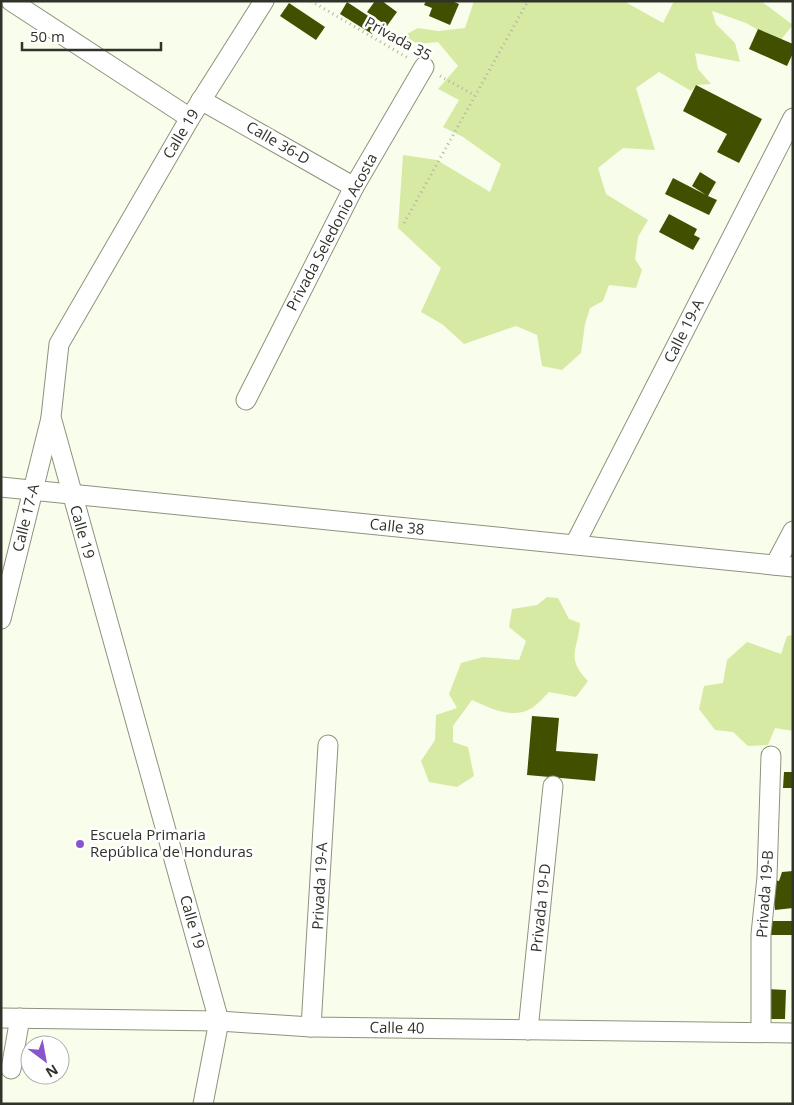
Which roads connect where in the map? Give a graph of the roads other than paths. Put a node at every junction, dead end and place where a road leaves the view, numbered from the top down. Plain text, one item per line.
1 (11, 1) edge
2 (264, 1) edge
3 (424, 67) road end
4 (201, 100) junction
5 (190, 118) junction
6 (793, 118) edge
7 (354, 187) junction
8 (246, 400) dead end
9 (51, 417) junction
10 (1, 487) edge
11 (33, 490) junction
12 (72, 494) junction
13 (793, 531) edge
14 (574, 544) junction
15 (784, 566) edge
16 (1, 619) edge
17 (328, 744) dead end
18 (771, 756) dead end
19 (553, 786) dead end
20 (11, 1018) edge
21 (219, 1021) junction
22 (311, 1027) junction
23 (528, 1030) junction
24 (761, 1032) junction
25 (793, 1033) edge
26 (11, 1069) dead end
27 (202, 1104) edge

1 - 5 street
2 - 4 street, Calle 19
3 - 7 street, Privada Seledonio Acosta
4 - 5 street, Calle 19
4 - 7 street, Calle 36-D
5 - 9 street, Calle 19
6 - 14 street, Calle 19-A
7 - 8 street, Privada Seledonio Acosta
9 - 11 street, Calle 17-A
9 - 12 street, Calle 19
10 - 11 street, Calle 38
11 - 12 street, Calle 38
11 - 16 street, Calle 17-A
12 - 14 street, Calle 38
12 - 21 street, Calle 19
13 - 15 street
14 - 15 street, Calle 38
17 - 22 street, Privada 19-A
18 - 24 street, Privada 19-B
19 - 23 street, Privada 19-D
20 - 21 street, Calle 40
20 - 26 street
21 - 22 street, Calle 40
21 - 27 street, Calle 19
22 - 23 street, Calle 40
23 - 24 street, Calle 40
24 - 25 street, Calle 40

